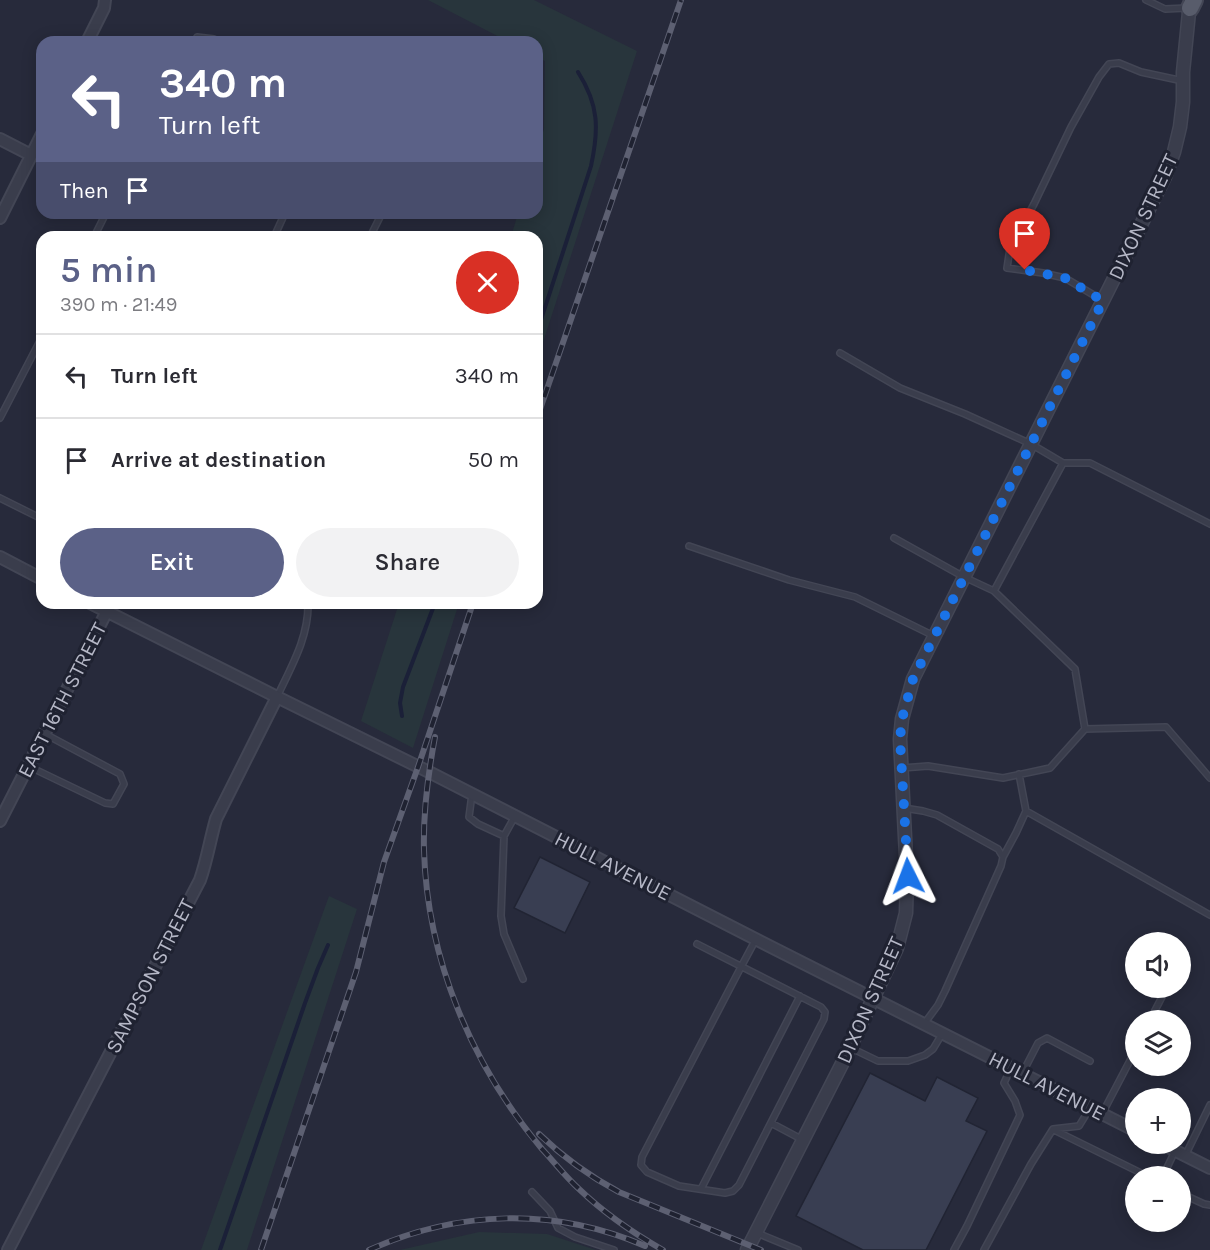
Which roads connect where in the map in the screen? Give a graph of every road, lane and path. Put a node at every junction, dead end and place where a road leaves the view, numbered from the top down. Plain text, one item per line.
1 (105, 0) edge
2 (1146, 0) edge
3 (1192, 3) edge
4 (90, 36) edge
5 (1183, 81) junction
6 (0, 139) edge
7 (36, 147) edge
8 (32, 155) junction
9 (0, 218) edge
10 (1103, 301) junction
11 (36, 349) edge
12 (840, 353) dead end
13 (0, 418) edge
14 (1031, 444) junction
15 (1063, 463) junction
16 (0, 498) edge
17 (36, 516) edge
18 (1210, 524) edge
19 (894, 538) dead end
20 (689, 546) dead end
21 (0, 557) edge
22 (36, 576) edge
23 (964, 578) junction
24 (994, 591) junction
25 (103, 609) edge
26 (308, 609) edge
27 (107, 611) junction
28 (934, 636) junction
29 (277, 697) junction
30 (1085, 729) junction
31 (45, 734) junction
32 (28, 766) junction
33 (902, 768) junction
34 (1019, 774) junction
35 (1210, 778) edge
36 (472, 794) junction
37 (4, 804) edge
38 (904, 808) junction
39 (1026, 811) junction
40 (514, 816) junction
41 (0, 821) edge
42 (504, 836) junction
43 (1003, 857) junction
44 (1210, 915) edge
45 (756, 939) junction
46 (697, 944) dead end
47 (741, 967) junction
48 (523, 979) dead end
49 (800, 996) junction
50 (873, 999) junction
51 (924, 1024) junction
52 (942, 1034) junction
53 (850, 1048) junction
54 (1090, 1061) dead end
55 (1011, 1068) junction
56 (1125, 1070) edge
57 (1022, 1074) junction
58 (1210, 1105) edge
59 (1090, 1108) junction
60 (1102, 1114) junction
61 (771, 1123) junction
62 (1125, 1126) edge
63 (1053, 1129) junction
64 (1191, 1135) edge
65 (803, 1140) junction
66 (1182, 1154) edge
67 (1127, 1166) edge
68 (1210, 1168) edge
69 (702, 1189) junction
70 (532, 1192) dead end
71 (1191, 1198) edge
72 (1210, 1205) edge
73 (756, 1232) junction
74 (9, 1250) edge
75 (614, 1250) edge
76 (747, 1250) edge
77 (798, 1250) edge
78 (954, 1250) edge
79 (984, 1250) edge

1 - 4 street
2 - 3 lane
3 - 5 street, DIXON STREET
5 - 10 street, DIXON STREET
5 - 10 lane
6 - 8 street
7 - 8 street
8 - 9 street
10 - 14 street, DIXON STREET
11 - 13 lane
12 - 14 lane
14 - 15 lane
14 - 23 street, DIXON STREET
15 - 18 lane
15 - 24 lane
16 - 17 lane
19 - 23 lane
20 - 28 lane
21 - 22 street
23 - 24 lane
23 - 28 street, DIXON STREET
24 - 30 lane
25 - 27 street, HULL AVENUE
26 - 29 lane
27 - 29 street, HULL AVENUE
27 - 31 street, EAST 16TH STREET
28 - 33 street, DIXON STREET
29 - 36 street, HULL AVENUE
29 - 74 street, SAMPSON STREET
30 - 34 lane
30 - 35 lane
31 - 32 street, EAST 16TH STREET
31 - 32 lane
32 - 37 street, EAST 16TH STREET
33 - 34 lane
33 - 38 street, DIXON STREET
34 - 39 lane
36 - 40 street, HULL AVENUE
36 - 42 lane
37 - 41 street, EAST 16TH STREET
38 - 43 lane
38 - 50 street, DIXON STREET
39 - 43 lane
39 - 44 lane
40 - 42 lane
40 - 45 street, HULL AVENUE
42 - 48 lane
43 - 51 lane
45 - 47 lane
45 - 50 street, HULL AVENUE
46 - 47 lane
47 - 49 lane
47 - 69 lane
49 - 61 lane
49 - 69 lane
50 - 51 street, HULL AVENUE
50 - 53 street, DIXON STREET
51 - 52 street, HULL AVENUE
52 - 53 lane
52 - 55 street, HULL AVENUE
53 - 65 street, DIXON STREET
54 - 57 lane
55 - 57 street, HULL AVENUE
55 - 78 lane
56 - 60 lane
57 - 59 street, HULL AVENUE
58 - 64 lane
59 - 60 street, HULL AVENUE
59 - 63 lane
60 - 62 street, HULL AVENUE
61 - 65 lane
61 - 69 lane
63 - 67 lane
63 - 79 lane
65 - 73 street, DIXON STREET
66 - 68 street
70 - 75 lane
71 - 72 lane
73 - 76 street, DIXON STREET
73 - 77 lane

